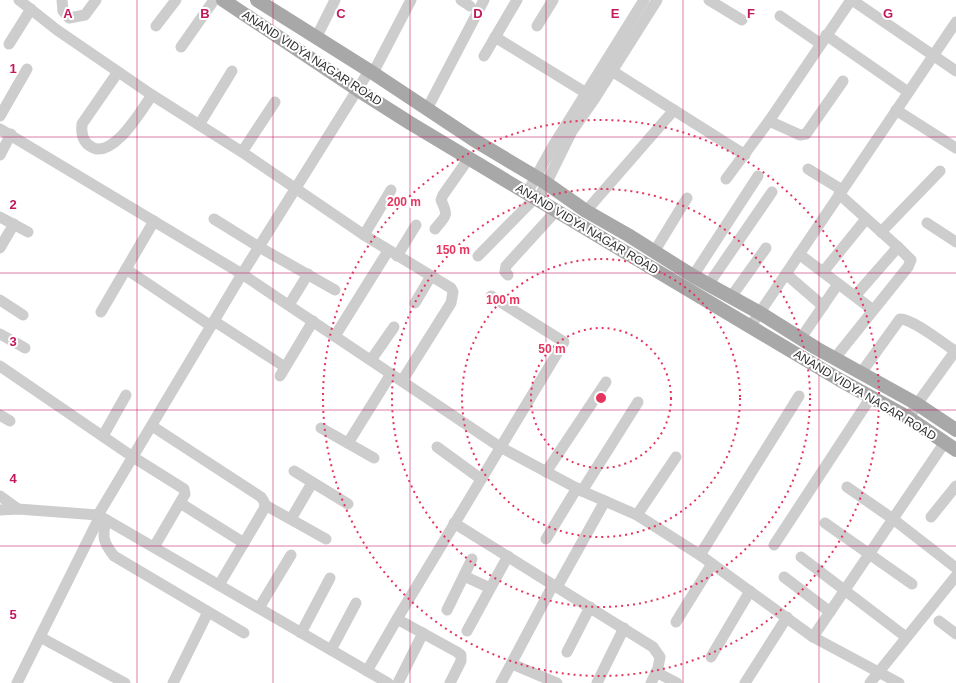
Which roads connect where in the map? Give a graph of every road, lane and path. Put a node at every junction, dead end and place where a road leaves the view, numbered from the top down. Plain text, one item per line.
1 (19, 0) edge
2 (62, 0) edge
3 (96, 0) edge
4 (176, 0) edge
5 (214, 0) edge
6 (223, 0) edge
7 (257, 0) edge
8 (336, 0) edge
9 (411, 0) edge
10 (484, 0) edge
11 (517, 0) edge
12 (553, 0) edge
13 (644, 0) edge
14 (657, 0) edge
15 (709, 0) edge
16 (852, 0) edge
17 (30, 9) junction
18 (780, 16) dead end
19 (742, 20) dead end
20 (956, 22) edge
21 (156, 26) dead end
22 (537, 26) dead end
23 (495, 37) junction
24 (316, 38) junction
25 (824, 40) junction
26 (9, 44) dead end
27 (181, 47) dead end
28 (933, 55) junction
29 (484, 56) dead end
30 (26, 69) dead end
31 (612, 71) junction
32 (956, 71) edge
33 (118, 72) junction
34 (232, 72) dead end
35 (371, 72) junction
36 (843, 80) dead end
37 (358, 90) junction
38 (908, 92) junction
39 (152, 95) junction
40 (590, 95) junction
41 (275, 102) dead end
42 (427, 108) junction
43 (674, 110) junction
44 (896, 110) junction
45 (0, 116) edge
46 (770, 122) junction
47 (199, 125) junction
48 (0, 128) edge
49 (11, 134) junction
50 (956, 148) edge
51 (242, 152) junction
52 (0, 155) edge
53 (745, 155) junction
54 (469, 158) junction
55 (808, 169) dead end
56 (940, 171) dead end
57 (758, 176) dead end
58 (726, 179) dead end
59 (541, 180) junction
60 (296, 188) junction
61 (392, 190) dead end
62 (772, 192) dead end
63 (840, 192) junction
64 (533, 197) junction
65 (686, 198) dead end
66 (556, 211) junction
67 (586, 211) junction
68 (0, 217) edge
69 (214, 219) dead end
70 (866, 219) junction
71 (154, 221) junction
72 (927, 222) dead end
73 (14, 224) junction
74 (416, 225) dead end
75 (435, 229) dead end
76 (28, 232) dead end
77 (881, 232) junction
78 (364, 236) junction
79 (956, 242) edge
80 (259, 247) junction
81 (898, 247) junction
82 (0, 248) edge
83 (766, 248) dead end
84 (654, 252) junction
85 (393, 254) junction
86 (799, 254) junction
87 (478, 256) dead end
88 (126, 269) junction
89 (823, 272) junction
90 (242, 274) junction
91 (308, 274) junction
92 (786, 274) junction
93 (431, 276) junction
94 (508, 276) dead end
95 (693, 276) junction
96 (708, 284) junction
97 (838, 284) junction
98 (335, 290) dead end
99 (491, 296) dead end
100 (855, 296) junction
101 (731, 297) junction
102 (0, 300) edge
103 (415, 303) dead end
104 (289, 305) junction
105 (823, 306) junction
106 (873, 310) junction
107 (101, 312) dead end
108 (760, 314) junction
109 (23, 315) dead end
110 (313, 322) junction
111 (213, 323) junction
112 (394, 327) dead end
113 (750, 327) junction
114 (0, 334) edge
115 (336, 336) junction
116 (801, 338) junction
117 (24, 348) dead end
118 (955, 351) edge
119 (835, 358) junction
120 (371, 360) junction
121 (0, 366) edge
122 (861, 373) junction
123 (391, 374) junction
124 (402, 381) junction
125 (606, 382) dead end
126 (126, 395) dead end
127 (799, 396) dead end
128 (871, 397) junction
129 (638, 402) dead end
130 (917, 404) junction
131 (0, 415) edge
132 (909, 418) junction
133 (10, 421) dead end
134 (152, 426) junction
135 (321, 428) dead end
136 (956, 430) edge
137 (103, 436) junction
138 (348, 443) junction
139 (500, 446) junction
140 (951, 446) edge
141 (438, 447) dead end
142 (676, 456) dead end
143 (133, 457) junction
144 (374, 458) dead end
145 (294, 471) dead end
146 (546, 472) junction
147 (481, 479) junction
148 (312, 482) junction
149 (956, 486) edge
150 (847, 487) dead end
151 (579, 490) junction
152 (0, 496) edge
153 (605, 501) junction
154 (180, 503) junction
155 (348, 504) dead end
156 (265, 505) junction
157 (18, 509) junction
158 (0, 510) edge
159 (637, 515) junction
160 (102, 517) junction
161 (931, 517) dead end
162 (291, 519) junction
163 (893, 519) junction
164 (454, 523) junction
165 (825, 523) dead end
166 (326, 539) dead end
167 (546, 539) dead end
168 (244, 543) junction
169 (774, 545) dead end
170 (154, 547) junction
171 (291, 555) dead end
172 (700, 555) junction
173 (869, 555) junction
174 (508, 556) junction
175 (801, 557) dead end
176 (472, 559) dead end
177 (712, 564) junction
178 (956, 568) edge
179 (464, 576) junction
180 (956, 576) edge
181 (784, 577) dead end
182 (330, 578) dead end
183 (912, 584) dead end
184 (219, 585) junction
185 (555, 586) junction
186 (490, 588) junction
187 (750, 591) junction
188 (844, 591) junction
189 (356, 603) dead end
190 (590, 607) junction
191 (259, 608) junction
192 (447, 610) dead end
193 (208, 612) junction
194 (830, 612) junction
195 (787, 617) junction
196 (397, 619) junction
197 (939, 621) dead end
198 (676, 622) dead end
199 (624, 628) junction
200 (467, 631) dead end
201 (955, 631) edge
202 (244, 633) dead end
203 (301, 633) junction
204 (423, 633) junction
205 (40, 637) junction
206 (813, 637) junction
207 (906, 638) junction
208 (331, 650) junction
209 (567, 652) dead end
210 (711, 658) dead end
211 (512, 664) junction
212 (367, 671) junction
213 (656, 672) junction
214 (878, 672) junction
215 (17, 683) edge
216 (125, 683) edge
217 (173, 683) edge
218 (388, 683) edge
219 (398, 683) edge
220 (450, 683) edge
221 (501, 683) edge
222 (557, 683) edge
223 (598, 683) edge
224 (650, 683) edge
225 (677, 683) edge
226 (745, 683) edge
227 (870, 683) edge
228 (899, 683) edge

1 - 17 street
2 - 3 street
4 - 21 street
5 - 27 street
6 - 37 main road, ANAND VIDYA NAGAR ROAD
7 - 24 main road, ANAND VIDYA NAGAR ROAD
8 - 24 street
9 - 35 street
10 - 42 street
11 - 23 street
12 - 22 street
13 - 40 street
14 - 31 street
15 - 19 street
16 - 25 street
16 - 28 street
17 - 26 street
17 - 33 street
18 - 25 street
20 - 28 street
23 - 29 street
23 - 40 street
24 - 35 main road, ANAND VIDYA NAGAR ROAD
25 - 38 street
25 - 46 street
28 - 32 street
28 - 38 street
30 - 45 street
31 - 40 street
31 - 43 street
33 - 39 street
33 - 39 street
34 - 47 street
35 - 37 street
35 - 42 main road, ANAND VIDYA NAGAR ROAD
36 - 46 street
37 - 54 main road, ANAND VIDYA NAGAR ROAD
37 - 60 street
38 - 44 street
39 - 47 street
40 - 59 street
41 - 51 street
42 - 59 main road, ANAND VIDYA NAGAR ROAD
43 - 53 street
43 - 67 street
44 - 50 street
44 - 63 street
46 - 53 street
47 - 51 street
48 - 49 street
49 - 52 street
49 - 71 street
51 - 60 street
53 - 58 street
54 - 64 main road, ANAND VIDYA NAGAR ROAD
54 - 75 street
55 - 63 street
56 - 77 street
57 - 95 street
59 - 64 street
59 - 67 main road, ANAND VIDYA NAGAR ROAD
60 - 78 street
60 - 80 street
61 - 78 street
62 - 96 street
63 - 70 street
63 - 86 street
64 - 66 main road, ANAND VIDYA NAGAR ROAD
64 - 87 street
65 - 84 street
66 - 94 street
66 - 113 main road, ANAND VIDYA NAGAR ROAD
67 - 84 main road, ANAND VIDYA NAGAR ROAD
68 - 73 street
69 - 80 street
70 - 77 street
70 - 89 street
71 - 88 street
71 - 90 street
72 - 79 street
73 - 76 street
73 - 82 street
74 - 85 street
77 - 81 street
78 - 85 street
80 - 90 street
80 - 91 street
81 - 100 street
81 - 106 street
83 - 101 street
84 - 95 main road, ANAND VIDYA NAGAR ROAD
85 - 93 street
85 - 115 street
86 - 89 street
86 - 92 street
88 - 107 street
88 - 111 street
89 - 97 street
90 - 104 street
90 - 111 street
91 - 98 street
91 - 104 street
92 - 105 street
92 - 108 street
93 - 103 street
93 - 124 street
95 - 96 main road, ANAND VIDYA NAGAR ROAD
96 - 101 main road, ANAND VIDYA NAGAR ROAD
97 - 100 street
97 - 105 street
99 - 139 street
100 - 106 street
101 - 108 main road, ANAND VIDYA NAGAR ROAD
102 - 109 street
104 - 110 street
105 - 116 street
106 - 119 street
108 - 113 street
108 - 116 main road, ANAND VIDYA NAGAR ROAD
110 - 111 street
110 - 115 street
111 - 134 street
112 - 120 street
113 - 128 main road, ANAND VIDYA NAGAR ROAD
114 - 117 street
115 - 120 street
116 - 119 main road, ANAND VIDYA NAGAR ROAD
118 - 122 street
118 - 130 street
119 - 122 main road, ANAND VIDYA NAGAR ROAD
120 - 123 street
121 - 137 street
122 - 130 main road, ANAND VIDYA NAGAR ROAD
123 - 124 street
123 - 138 street
124 - 139 street
125 - 146 street
126 - 137 street
127 - 172 street
128 - 132 main road, ANAND VIDYA NAGAR ROAD
128 - 169 street
129 - 151 street
130 - 132 street
130 - 136 main road, ANAND VIDYA NAGAR ROAD
131 - 133 street
132 - 140 main road, ANAND VIDYA NAGAR ROAD
134 - 143 street
134 - 156 street
135 - 138 street
137 - 143 street
138 - 144 street
139 - 146 street
139 - 147 street
140 - 163 street
141 - 147 street
142 - 159 street
143 - 154 street
143 - 160 street
145 - 148 street
146 - 151 street
147 - 164 street
148 - 155 street
148 - 162 street
149 - 161 street
150 - 163 street
151 - 153 street
151 - 167 street
152 - 157 street
153 - 159 street
153 - 185 street
154 - 168 street
154 - 170 street
156 - 162 street
156 - 168 street
157 - 158 street
157 - 160 street
159 - 172 street
160 - 170 street
160 - 193 street
160 - 205 street
162 - 166 street
163 - 173 street
163 - 178 street
164 - 174 street
164 - 196 street
165 - 173 street
168 - 184 street
170 - 184 street
171 - 191 street
172 - 177 street
173 - 183 street
173 - 188 street
174 - 185 street
174 - 186 street
175 - 188 street
176 - 179 street
177 - 187 street
177 - 198 street
179 - 186 street
179 - 192 street
180 - 207 street
181 - 194 street
182 - 203 street
184 - 191 street
185 - 190 street
185 - 211 street
186 - 200 street
187 - 195 street
187 - 210 street
188 - 194 street
188 - 207 street
189 - 208 street
190 - 199 street
190 - 209 street
191 - 203 street
193 - 202 street
193 - 217 street
194 - 206 street
195 - 206 street
195 - 226 street
196 - 204 street
196 - 212 street
197 - 201 street
199 - 213 street
199 - 223 street
203 - 208 street
204 - 219 street
204 - 220 street
205 - 215 street
205 - 216 street
206 - 214 street
207 - 214 street
208 - 212 street
211 - 221 street
211 - 222 street
212 - 218 street
213 - 224 street
213 - 225 street
214 - 227 street
214 - 228 street

